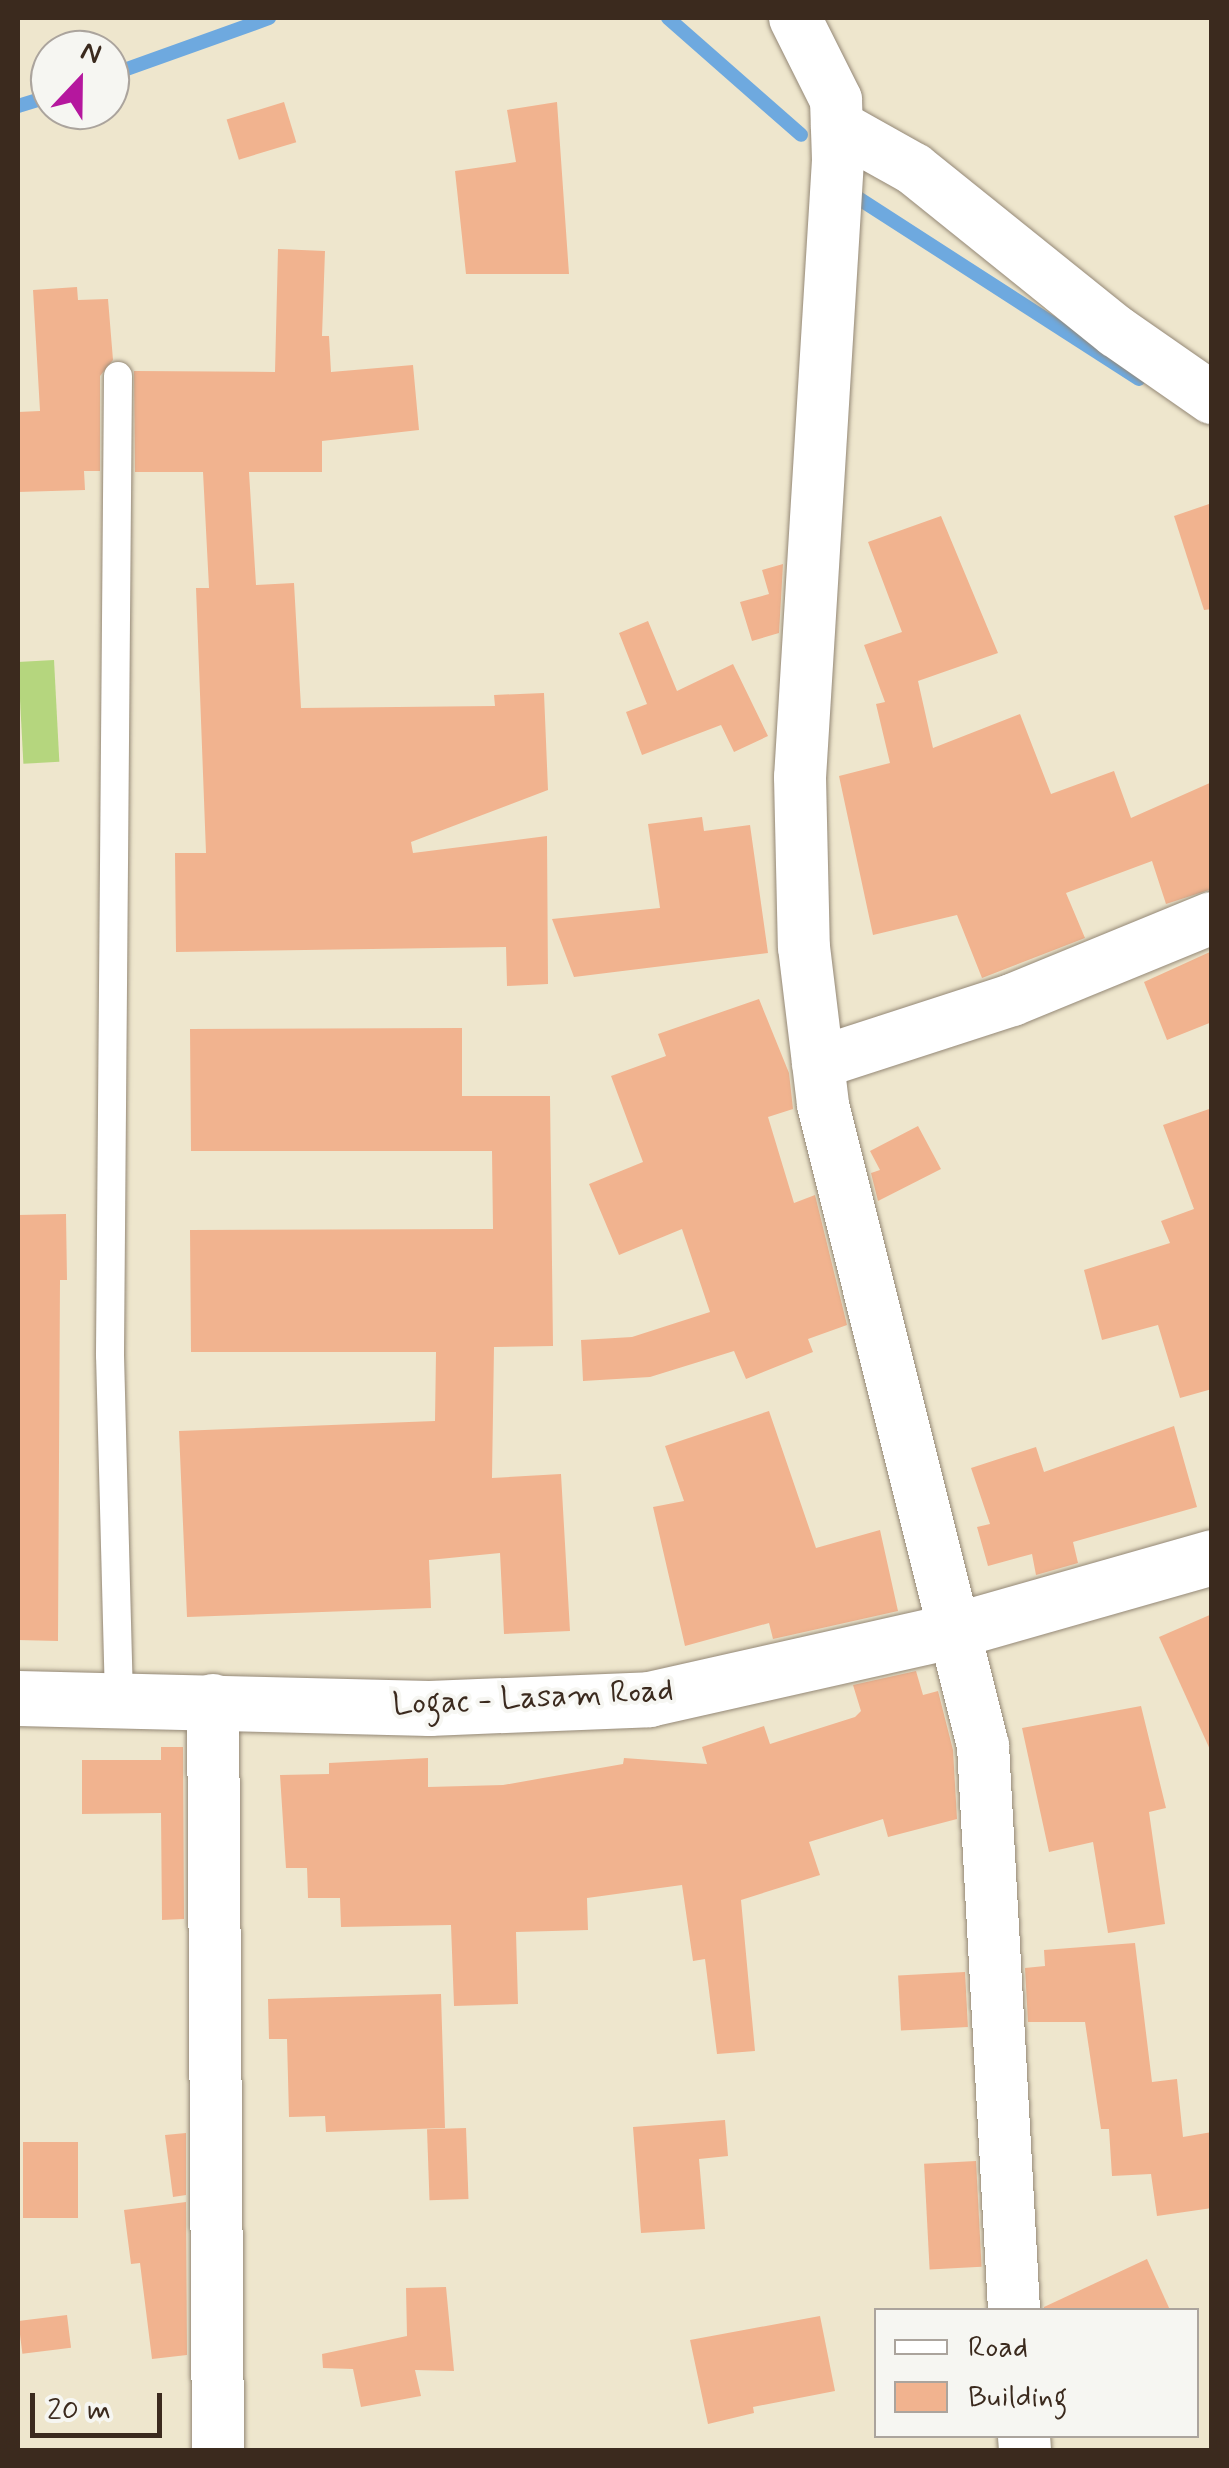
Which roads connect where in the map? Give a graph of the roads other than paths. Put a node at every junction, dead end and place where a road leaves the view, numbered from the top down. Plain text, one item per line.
1 (794, 18) edge
2 (837, 126) junction
3 (118, 376) dead end
4 (1212, 398) edge
5 (1212, 918) edge
6 (818, 1063) junction
7 (1212, 1558) edge
8 (956, 1630) junction
9 (18, 1698) edge
10 (119, 1699) junction
11 (213, 1700) junction
12 (1014, 2308) edge
13 (218, 2450) edge

1 - 2 street
2 - 4 street
2 - 6 street
3 - 10 lane
5 - 6 street
6 - 8 street
7 - 8 main road, Logac - Lasam Road
8 - 11 main road, Logac - Lasam Road
8 - 12 street
9 - 10 main road, Logac - Lasam Road
10 - 11 main road, Logac - Lasam Road
11 - 13 street

